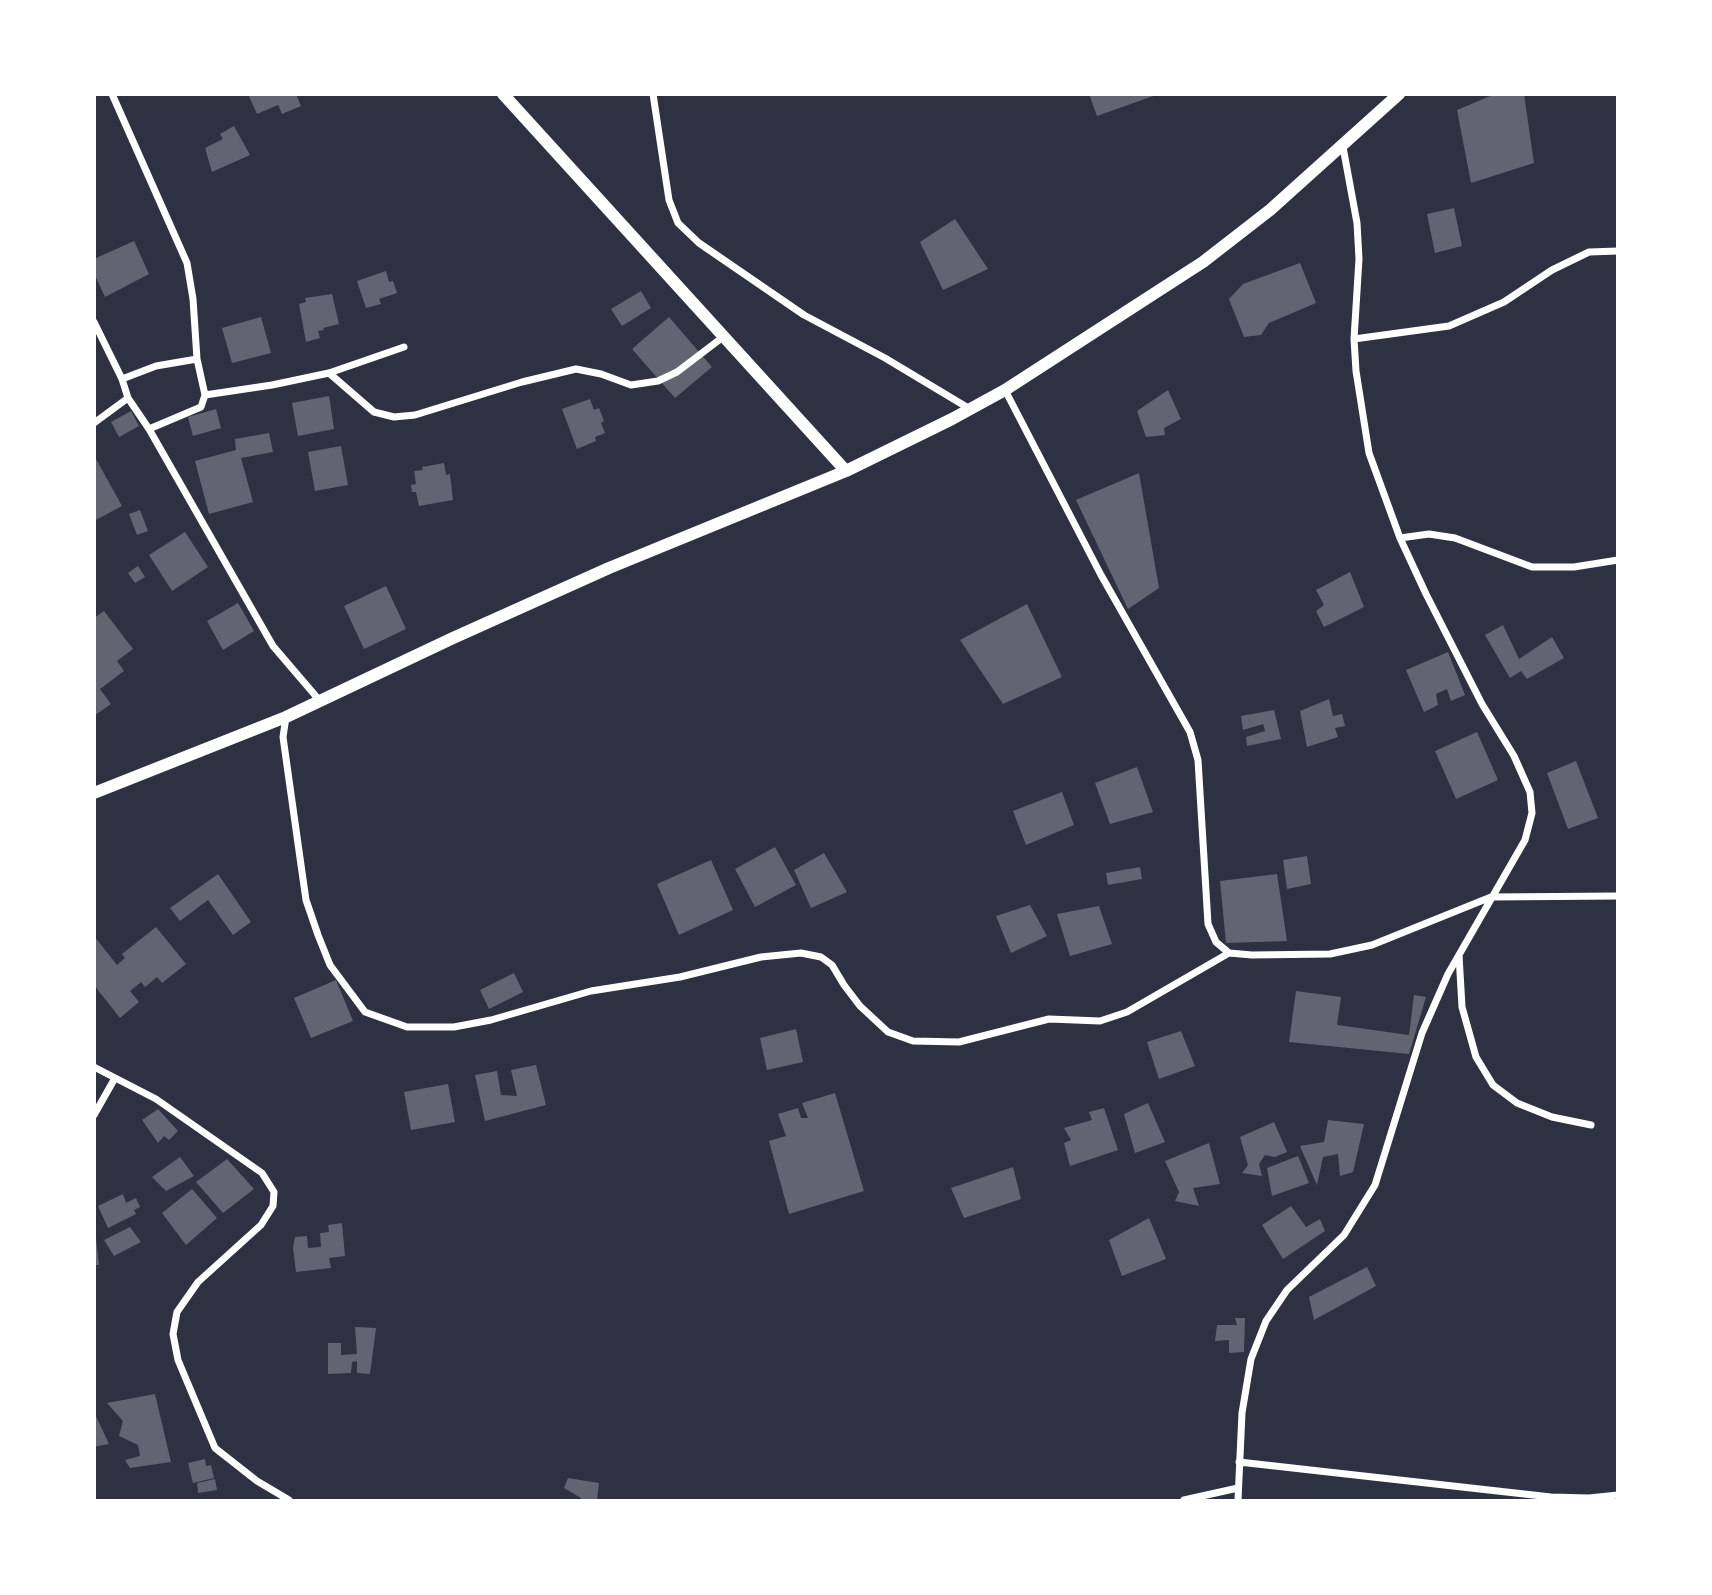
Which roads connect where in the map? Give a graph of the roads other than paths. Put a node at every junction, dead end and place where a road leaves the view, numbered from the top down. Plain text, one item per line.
1 (112, 94) edge
2 (503, 94) edge
3 (653, 94) edge
4 (1399, 94) edge
5 (1343, 147) junction
6 (1618, 251) edge
7 (94, 322) edge
8 (723, 337) junction
9 (1354, 339) junction
10 (404, 347) dead end
11 (197, 359) junction
12 (329, 373) junction
13 (121, 379) junction
14 (1005, 390) junction
15 (205, 395) junction
16 (128, 398) junction
17 (970, 409) junction
18 (94, 423) edge
19 (149, 429) junction
20 (846, 471) junction
21 (1400, 538) junction
22 (1618, 560) edge
23 (320, 701) junction
24 (286, 717) junction
25 (94, 793) edge
26 (1618, 896) edge
27 (1491, 897) junction
28 (1229, 953) junction
29 (1459, 954) junction
30 (94, 1067) edge
31 (115, 1078) junction
32 (94, 1115) edge
33 (1591, 1125) dead end
34 (1239, 1462) junction
35 (1238, 1489) junction
36 (1618, 1495) edge
37 (289, 1500) edge
38 (1184, 1500) edge
39 (1238, 1500) edge

1 - 11 street
2 - 8 street
3 - 17 street
4 - 5 street
5 - 9 street
5 - 14 street
6 - 9 street
7 - 13 street
8 - 12 street
8 - 20 street
9 - 21 street
10 - 12 street
11 - 13 street
11 - 15 street
12 - 15 street
13 - 16 street
14 - 17 street
14 - 28 street
15 - 19 street
16 - 18 street
16 - 19 street
17 - 20 street
19 - 23 street
20 - 23 street
21 - 22 street
21 - 27 street
23 - 24 street
24 - 25 street
24 - 28 street
26 - 27 street
27 - 28 street
27 - 29 street
29 - 33 street
29 - 34 street
30 - 31 street
31 - 32 street
31 - 37 street
34 - 35 street
34 - 36 street
35 - 38 street
35 - 39 street

